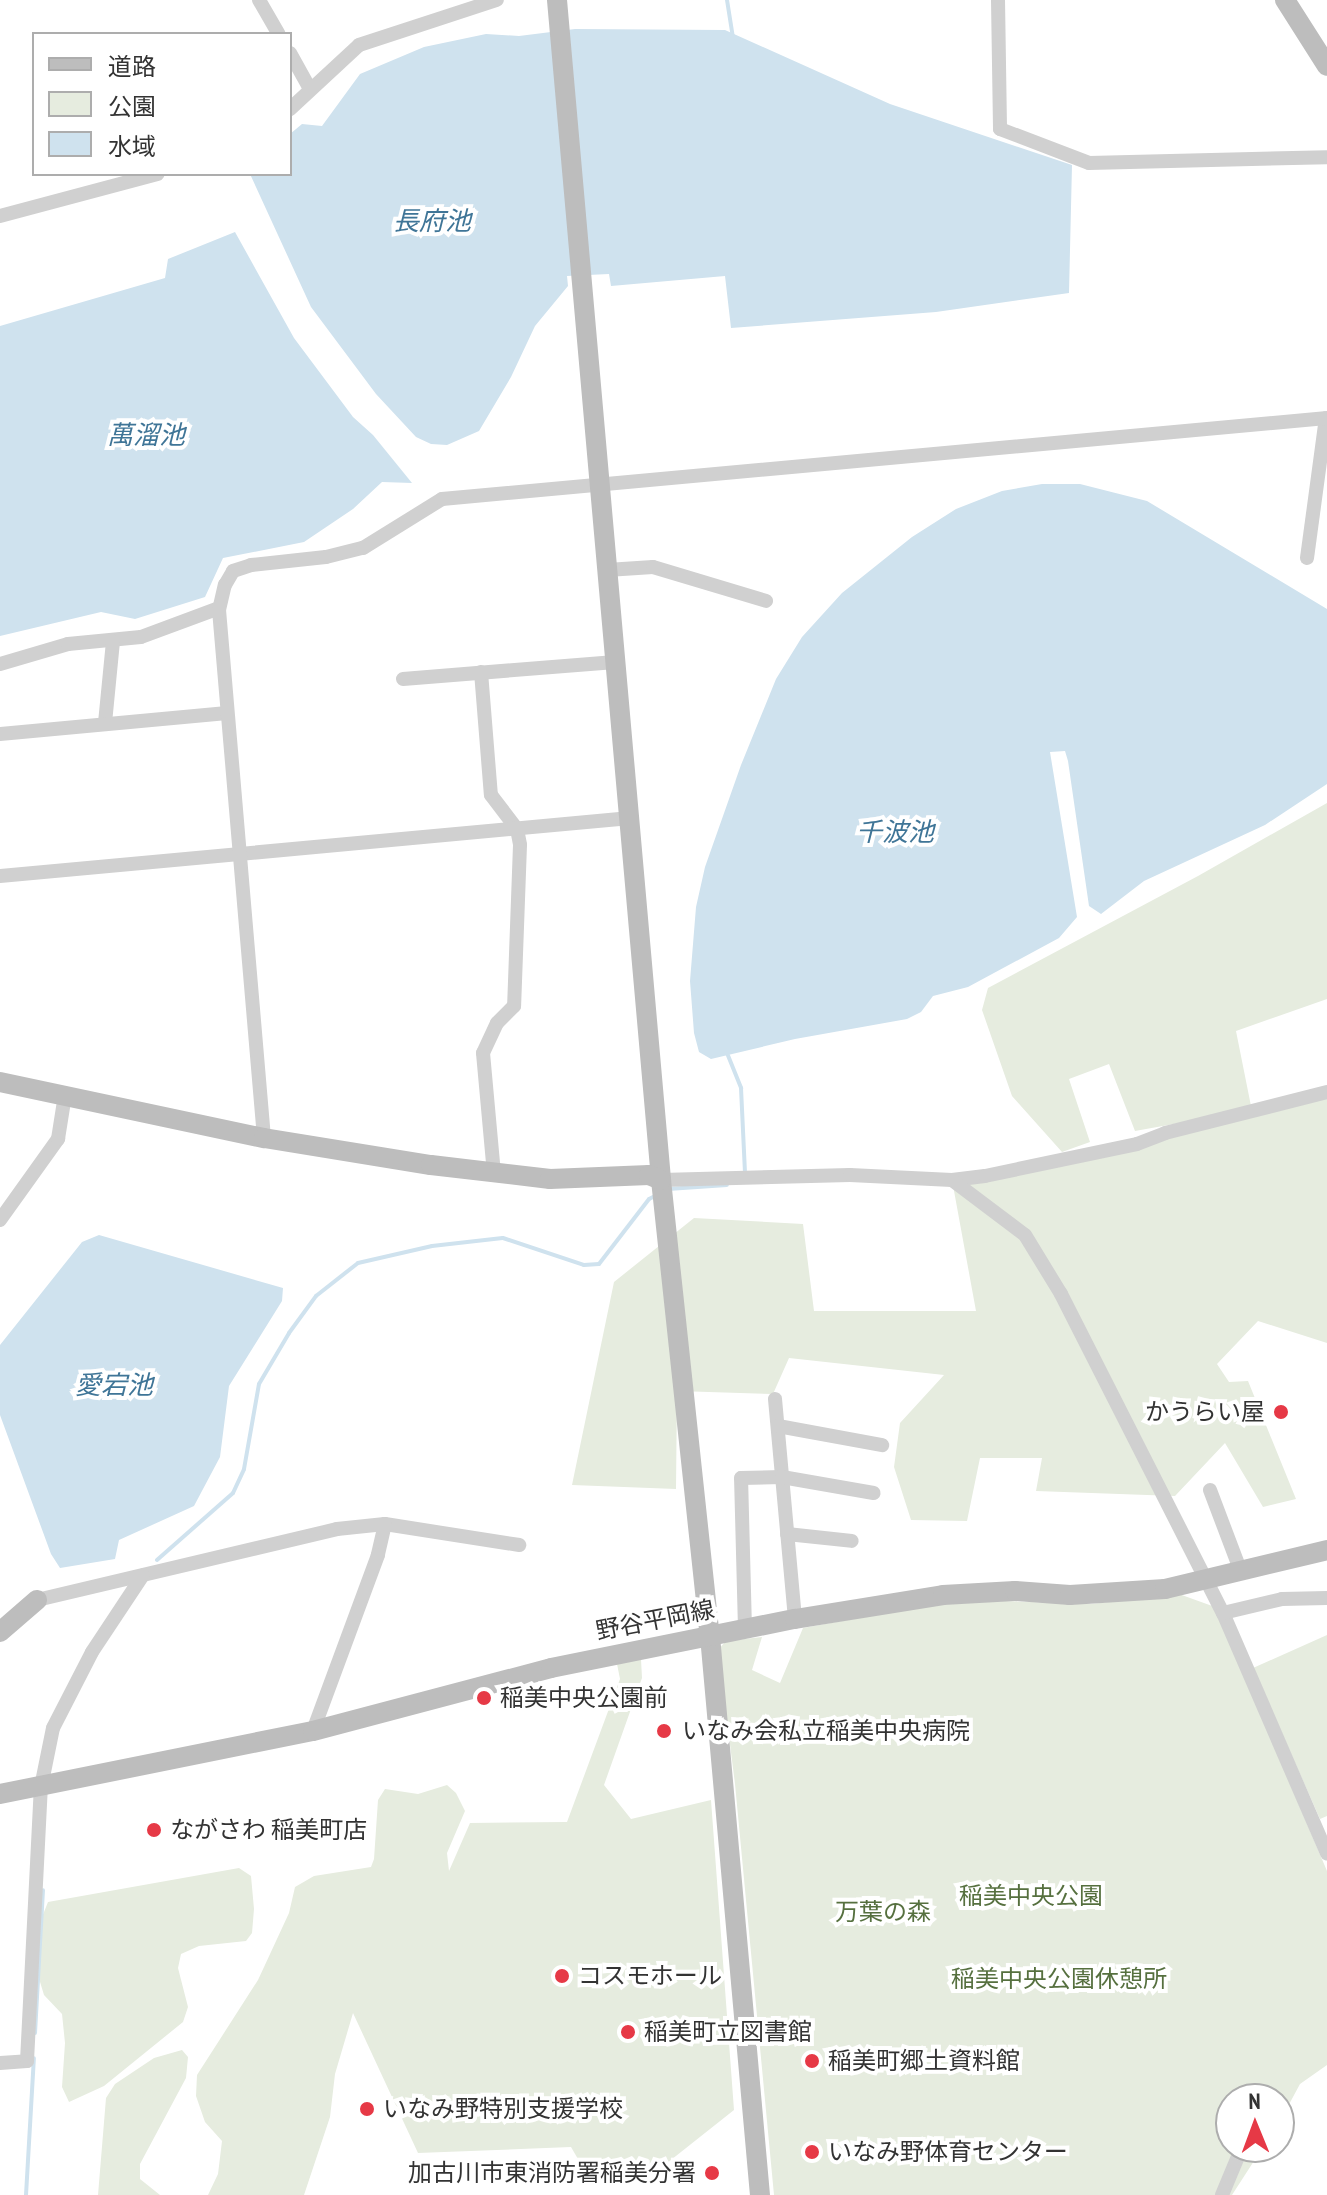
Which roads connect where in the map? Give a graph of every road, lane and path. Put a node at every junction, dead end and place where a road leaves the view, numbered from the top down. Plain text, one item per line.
1 (259, 0) edge
2 (497, 0) edge
3 (998, 0) edge
4 (1285, 0) edge
5 (557, 5) edge
6 (278, 32) edge
7 (292, 57) edge
8 (1327, 66) edge
9 (310, 89) junction
10 (292, 107) edge
11 (1327, 157) edge
12 (150, 176) edge
13 (0, 216) edge
14 (1326, 418) edge
15 (599, 484) junction
16 (1307, 558) dead end
17 (607, 570) junction
18 (766, 601) dead end
19 (219, 608) junction
20 (113, 641) junction
21 (615, 662) junction
22 (0, 664) edge
23 (481, 672) junction
24 (403, 679) dead end
25 (227, 713) junction
26 (105, 723) junction
27 (0, 734) edge
28 (630, 818) junction
29 (517, 829) junction
30 (241, 854) junction
31 (0, 876) edge
32 (0, 1082) edge
33 (1327, 1092) edge
34 (65, 1095) junction
35 (264, 1138) junction
36 (494, 1173) junction
37 (661, 1180) junction
38 (952, 1180) junction
39 (0, 1220) edge
40 (775, 1399) dead end
41 (778, 1426) junction
42 (882, 1445) dead end
43 (782, 1477) junction
44 (1210, 1490) dead end
45 (874, 1493) dead end
46 (385, 1524) junction
47 (787, 1534) junction
48 (852, 1541) dead end
49 (519, 1545) dead end
50 (1327, 1550) edge
51 (1241, 1572) junction
52 (143, 1575) junction
53 (1206, 1581) junction
54 (1327, 1598) edge
55 (37, 1600) joint
56 (1223, 1613) junction
57 (795, 1619) junction
58 (745, 1629) junction
59 (0, 1632) edge
60 (710, 1636) junction
61 (313, 1731) junction
62 (41, 1787) junction
63 (0, 1794) edge
64 (1322, 1828) edge
65 (1327, 1853) edge
66 (0, 2063) edge
67 (1235, 2163) edge
68 (760, 2195) edge
69 (1222, 2195) edge

1 - 6 street
2 - 9 street
3 - 11 street
4 - 8 street
5 - 15 street
7 - 9 street
9 - 10 street
12 - 13 street
14 - 15 street
14 - 16 street
15 - 17 street
15 - 19 street
17 - 18 street
17 - 21 street
19 - 20 street
19 - 25 street
20 - 22 street
20 - 26 street
21 - 23 street
21 - 28 street
23 - 24 street
23 - 29 street
25 - 26 street
25 - 30 street
26 - 27 street
28 - 29 street
28 - 37 street
29 - 30 street
29 - 36 street
30 - 31 street
30 - 35 street
32 - 34 street
33 - 38 street
34 - 35 street
34 - 39 street
35 - 36 street
36 - 37 street
37 - 38 street
37 - 60 street
38 - 53 street
40 - 41 street
41 - 42 street
41 - 43 street
43 - 45 street
43 - 47 street
43 - 58 street
44 - 51 street
46 - 49 street
46 - 52 street
46 - 61 street
47 - 48 street
47 - 57 street
50 - 51 street, 野谷平岡線
51 - 53 street, 野谷平岡線
52 - 55 street
52 - 62 street
53 - 56 street
53 - 57 street, 野谷平岡線
54 - 56 street
55 - 59 street
56 - 64 street
57 - 58 street, 野谷平岡線
58 - 60 street, 野谷平岡線
60 - 61 street, 野谷平岡線
60 - 68 street
61 - 62 street, 野谷平岡線
62 - 63 street, 野谷平岡線
62 - 66 street
64 - 65 street
67 - 69 street

